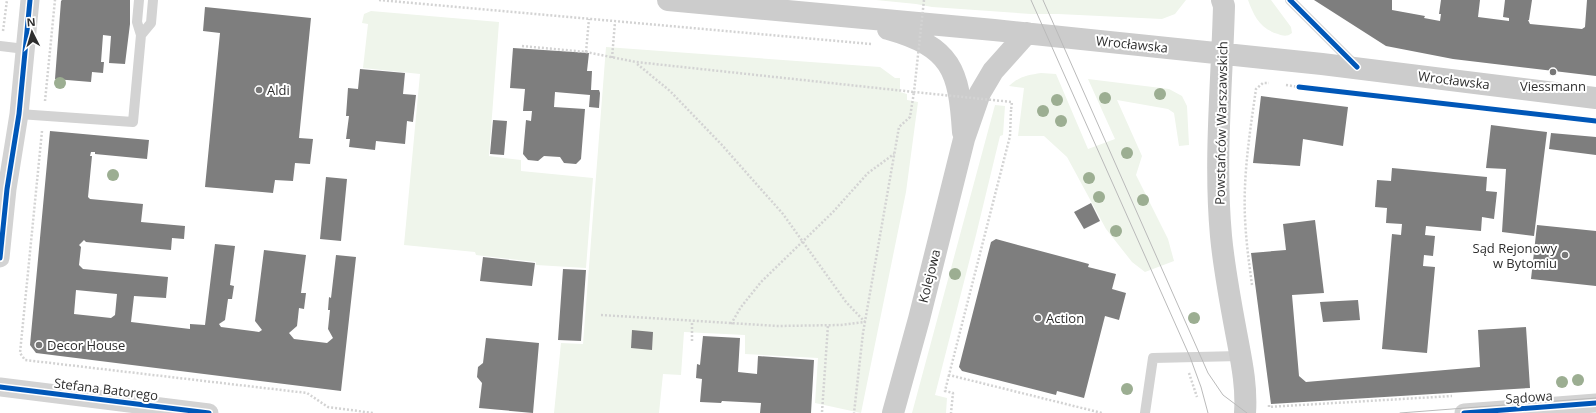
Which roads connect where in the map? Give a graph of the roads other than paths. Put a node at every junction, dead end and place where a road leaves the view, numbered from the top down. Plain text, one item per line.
1 (30, 0) edge
2 (139, 0) edge
3 (153, 0) edge
4 (668, 0) edge
5 (1222, 0) edge
6 (1290, 0) edge
7 (843, 16) junction
8 (1027, 33) junction
9 (141, 35) junction
10 (0, 46) edge
11 (25, 49) junction
12 (1222, 53) junction
13 (1357, 67) junction
14 (1596, 98) edge
15 (19, 114) junction
16 (964, 139) junction
17 (0, 258) edge
18 (1240, 356) junction
19 (0, 387) edge
20 (1596, 403) edge
21 (208, 413) edge
22 (893, 413) edge
23 (1145, 413) edge
24 (1245, 413) edge
25 (1464, 413) edge

1 - 11 street
2 - 9 lane
3 - 9 lane
4 - 7 main road, Wrocławska
5 - 12 main road, Powstańców Warszawskich
6 - 13 lane
7 - 8 main road, Wrocławska
7 - 16 main road, Kolejowa
8 - 12 main road, Wrocławska
8 - 16 main road, Kolejowa
9 - 15 lane
10 - 11 lane
11 - 15 street
12 - 13 main road, Wrocławska
12 - 18 main road, Powstańców Warszawskich
13 - 14 main road, Wrocławska
15 - 17 street
16 - 22 main road, Kolejowa
18 - 23 lane
18 - 24 main road, Powstańców Warszawskich
19 - 21 street, Stefana Batorego
20 - 25 street, Sądowa

